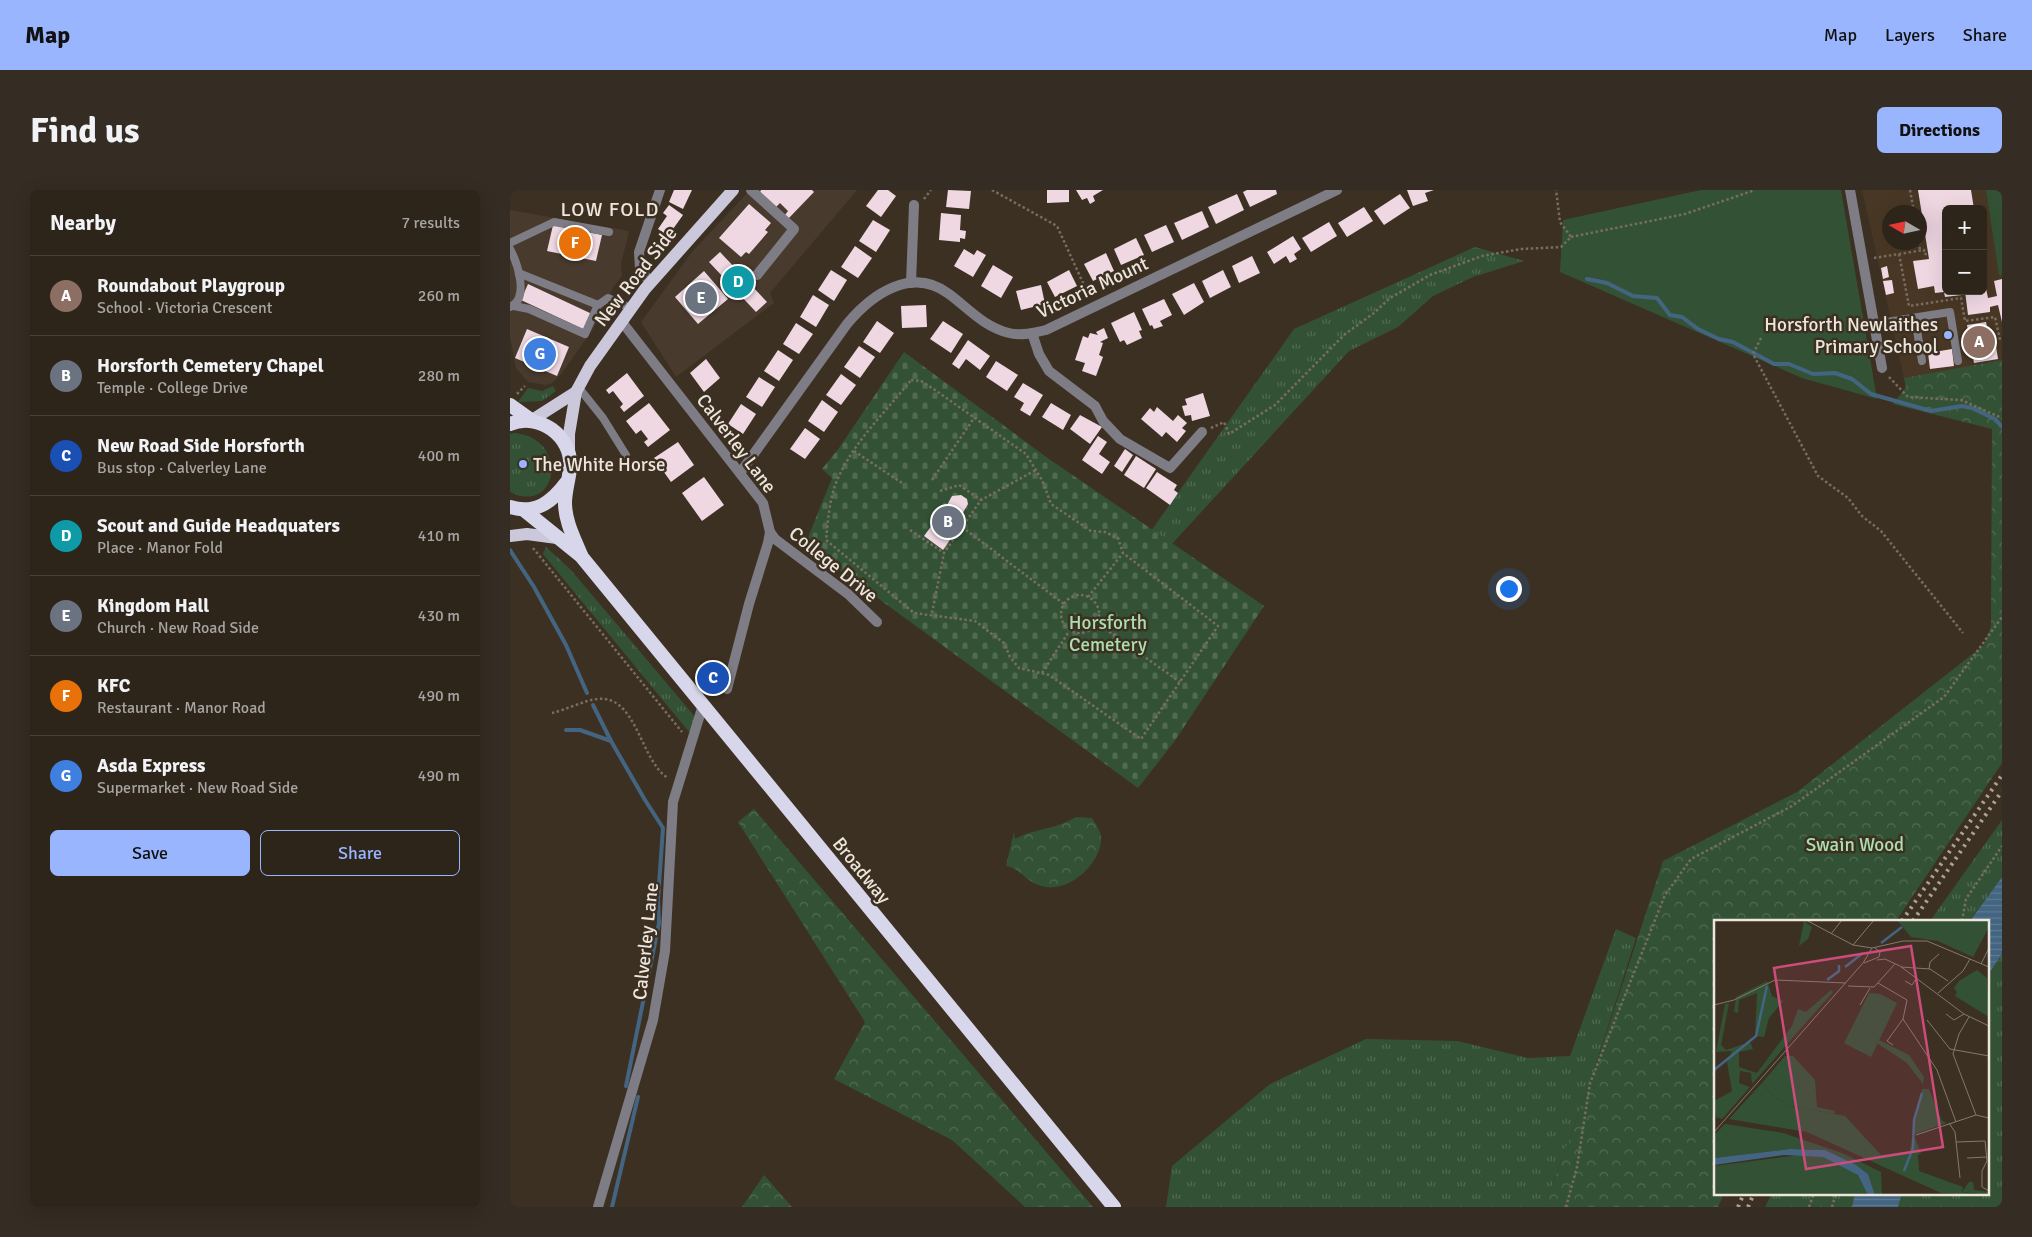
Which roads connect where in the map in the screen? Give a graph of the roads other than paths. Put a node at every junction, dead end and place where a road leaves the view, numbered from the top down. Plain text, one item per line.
1 (660, 190) edge
2 (733, 190) edge
3 (751, 190) edge
4 (1337, 190) edge
5 (1850, 190) edge
6 (914, 205) dead end
7 (609, 232) dead end
8 (510, 243) edge
9 (510, 249) edge
10 (521, 274) junction
11 (757, 275) dead end
12 (650, 282) junction
13 (911, 283) junction
14 (598, 305) junction
15 (512, 306) edge
16 (631, 308) junction
17 (1915, 318) junction
18 (622, 322) junction
19 (1874, 324) junction
20 (1032, 333) junction
21 (1922, 361) dead end
22 (1958, 361) dead end
23 (1882, 368) road end
24 (578, 390) junction
25 (510, 405) edge
26 (532, 420) junction
27 (510, 424) edge
28 (1202, 432) road end
29 (626, 455) dead end
30 (569, 456) junction
31 (740, 473) junction
32 (566, 483) junction
33 (515, 509) edge
34 (770, 532) junction
35 (510, 536) edge
36 (558, 538) junction
37 (581, 556) junction
38 (877, 622) dead end
39 (728, 689) dead end
40 (703, 705) junction
41 (598, 1207) edge
42 (1114, 1207) edge

1 - 12 street
2 - 12 main road, New Road Side
3 - 11 street
4 - 20 street, Victoria Mount
5 - 19 street
6 - 13 street
7 - 8 lane
9 - 10 lane
10 - 14 lane
10 - 15 lane
12 - 16 main road, New Road Side
13 - 20 street, Victoria Mount
13 - 31 street, Victoria Mount
14 - 15 lane
14 - 16 lane
16 - 18 main road, New Road Side
17 - 19 lane
17 - 21 lane
17 - 22 lane
18 - 24 main road, New Road Side
18 - 31 street, Calverley Lane
19 - 23 street
20 - 28 street
24 - 26 main road
24 - 29 lane
24 - 30 main road, New Road Side
25 - 26 highway
26 - 27 highway
26 - 30 highway
30 - 32 highway
31 - 34 street, Calverley Lane
32 - 33 highway
32 - 37 highway
33 - 36 highway
34 - 38 street, College Drive
34 - 39 street, Calverley Lane
35 - 36 main road
36 - 37 highway
37 - 40 highway, Broadway
40 - 41 street, Calverley Lane
40 - 42 highway, Broadway

